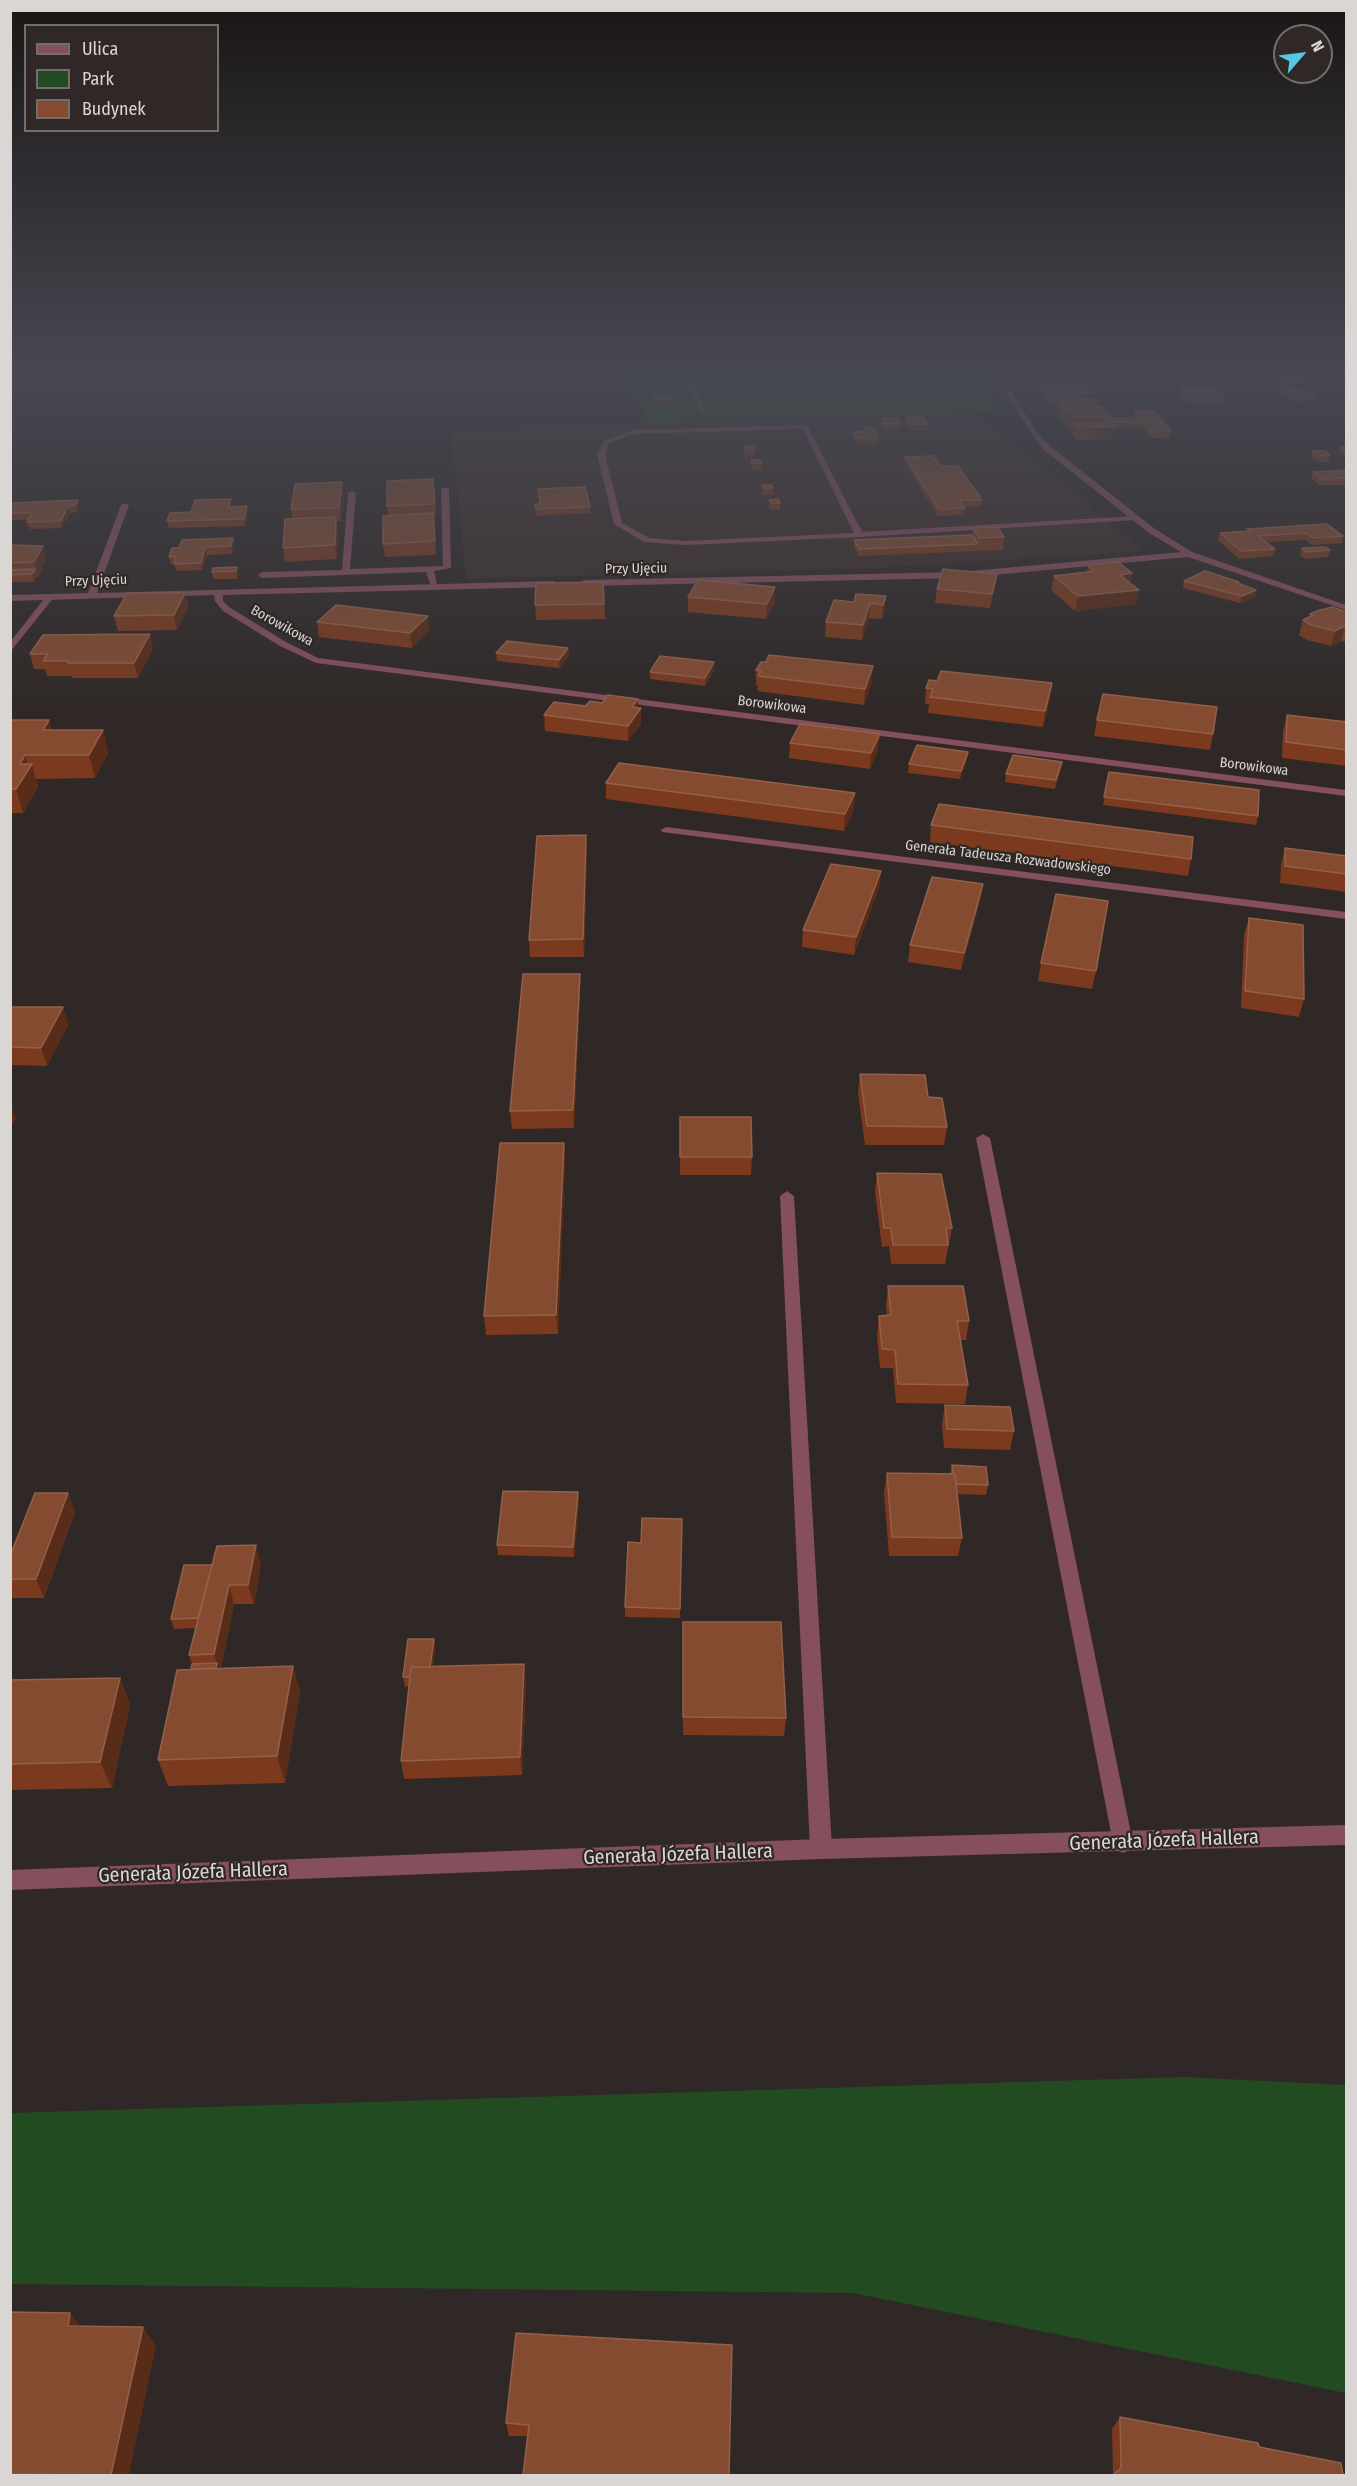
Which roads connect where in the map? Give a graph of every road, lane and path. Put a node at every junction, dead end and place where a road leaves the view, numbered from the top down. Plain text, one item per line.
1 (609, 486) edge
2 (835, 486) edge
3 (1095, 486) edge
4 (445, 489) dead end
5 (352, 492) dead end
6 (125, 505) dead end
7 (1136, 518) junction
8 (859, 535) junction
9 (1189, 554) junction
10 (429, 569) junction
11 (346, 573) junction
12 (262, 575) dead end
13 (566, 584) edge
14 (578, 584) edge
15 (435, 587) junction
16 (218, 591) junction
17 (92, 595) junction
18 (51, 596) junction
19 (10, 598) edge
20 (1347, 608) edge
21 (10, 649) edge
22 (1347, 793) edge
23 (666, 830) dead end
24 (1347, 916) edge
25 (983, 1138) dead end
26 (787, 1196) dead end
27 (1347, 1835) edge
28 (1123, 1842) junction
29 (821, 1849) junction
30 (10, 1880) edge

1 - 8 street
2 - 8 street
3 - 7 street
4 - 10 street
5 - 11 street
6 - 17 street
7 - 8 street
7 - 9 street
9 - 14 street, Przy Ujęciu
9 - 20 street
10 - 11 street
10 - 15 street
11 - 12 street
13 - 15 street, Przy Ujęciu
15 - 16 street, Przy Ujęciu
16 - 17 street, Przy Ujęciu
16 - 22 street, Borowikowa
17 - 18 street, Przy Ujęciu
18 - 19 street, Przy Ujęciu
18 - 21 street
23 - 24 street, Generała Tadeusza Rozwadowskiego
25 - 28 street
26 - 29 street
27 - 28 street, Generała Józefa Hallera
28 - 29 street, Generała Józefa Hallera
29 - 30 street, Generała Józefa Hallera

